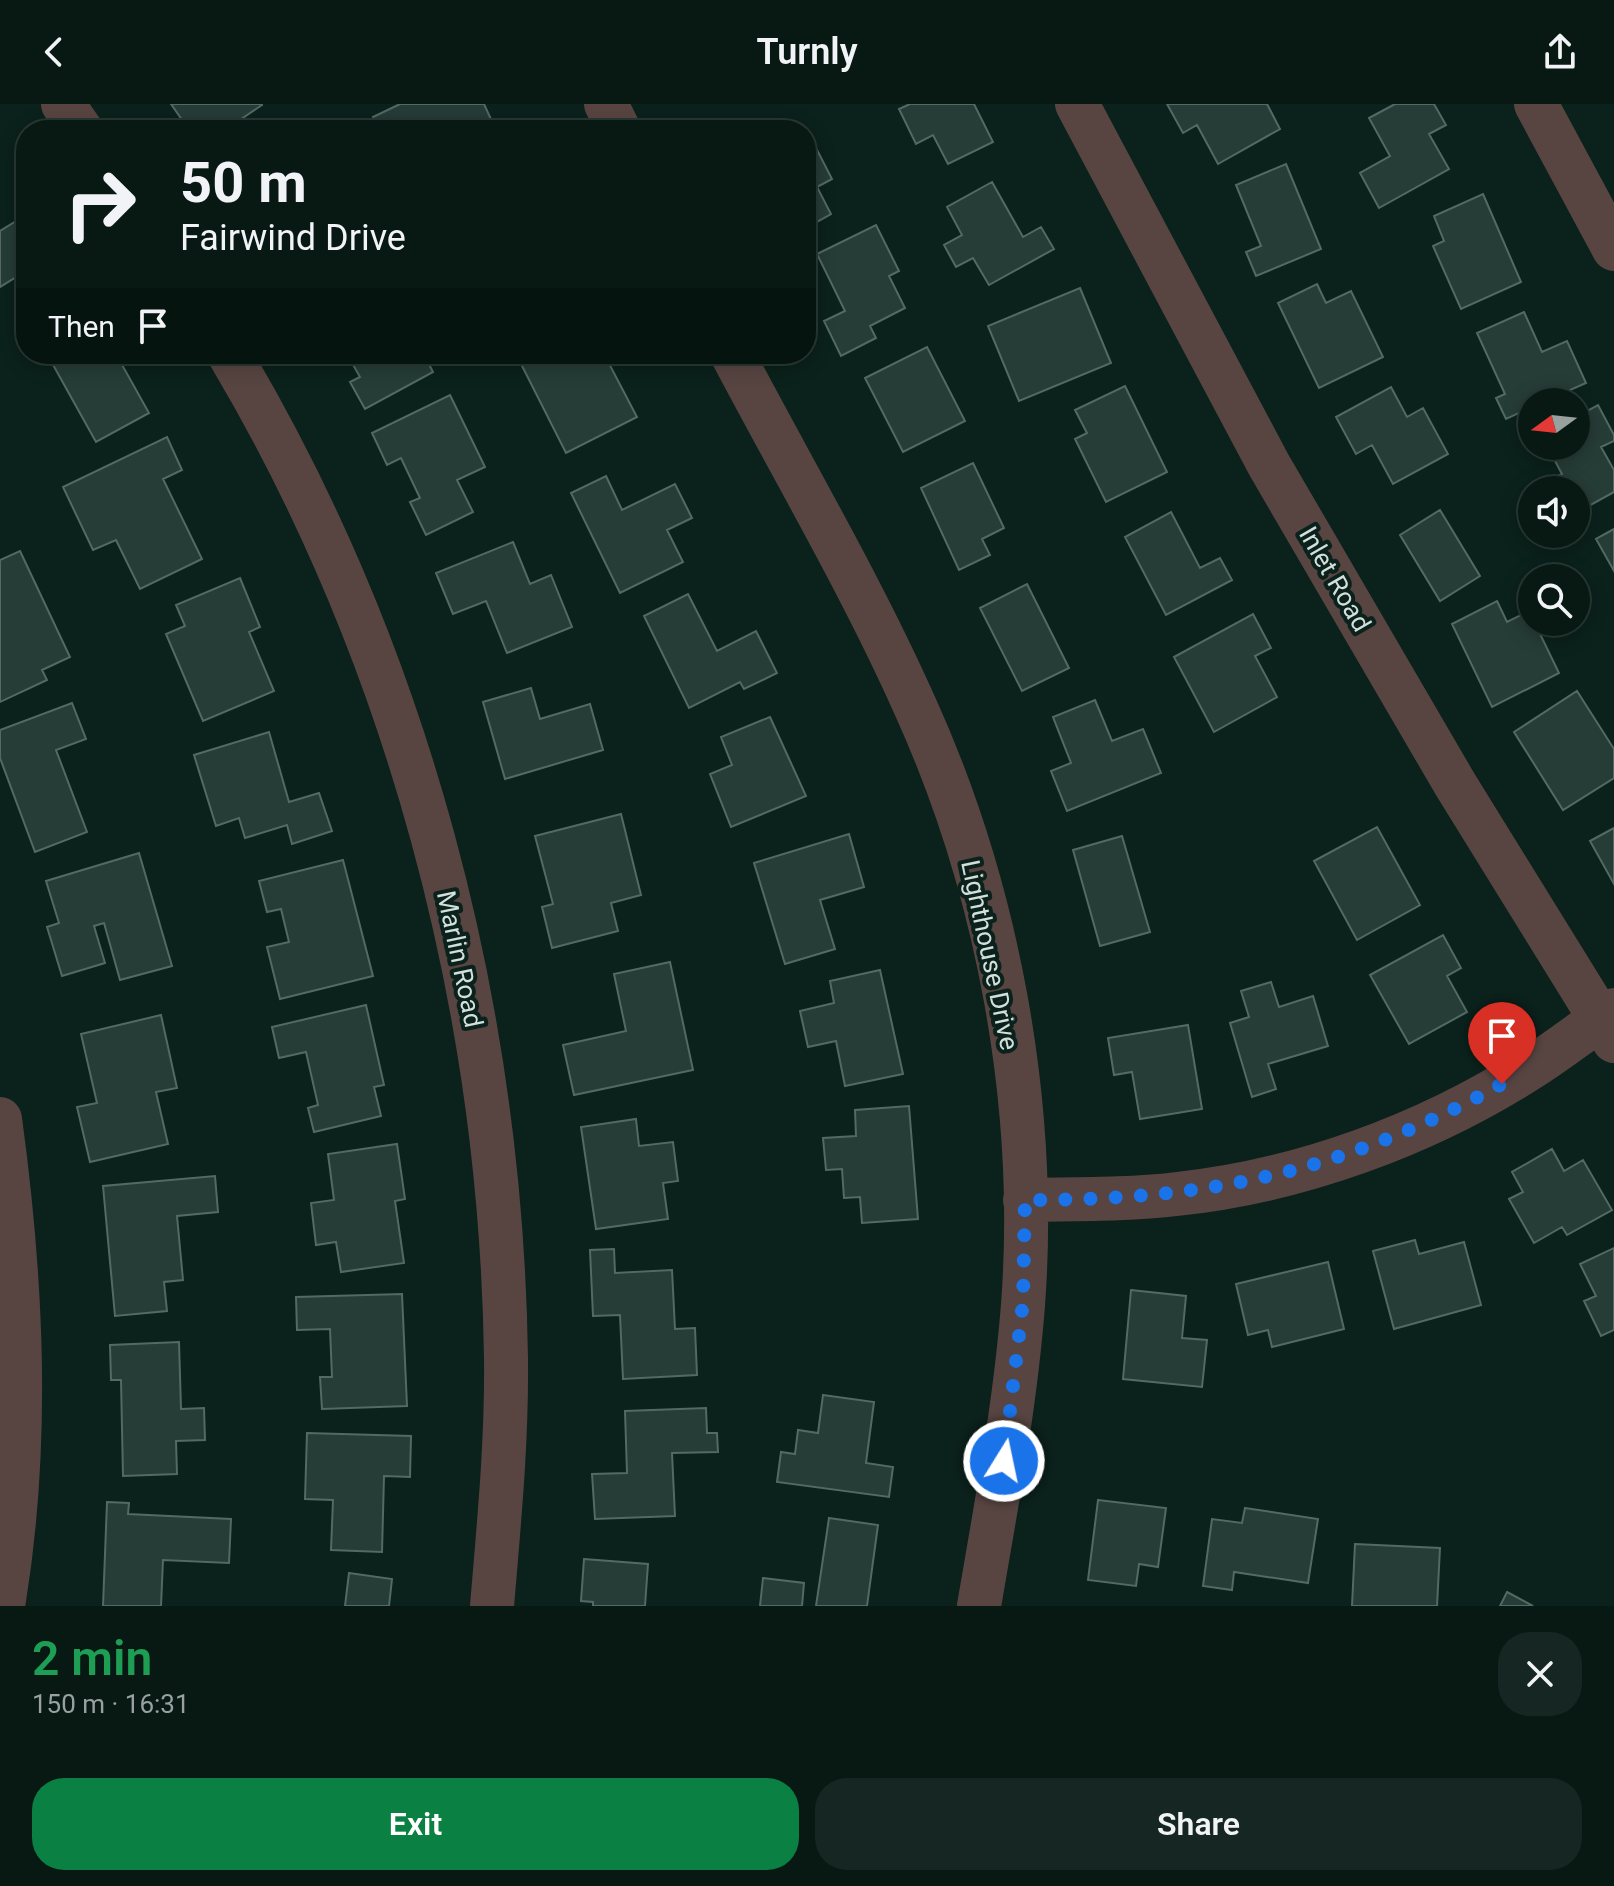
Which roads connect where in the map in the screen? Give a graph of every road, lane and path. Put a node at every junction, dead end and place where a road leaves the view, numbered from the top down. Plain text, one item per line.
1 (1077, 104) edge
2 (1536, 104) edge
3 (1614, 249) edge
4 (234, 364) edge
5 (737, 364) edge
6 (1610, 1024) edge
7 (0, 1119) edge
8 (1025, 1200) junction
9 (3, 1606) edge
10 (492, 1606) edge
11 (979, 1606) edge

1 - 6 street, Inlet Road
2 - 3 street
4 - 10 street, Marlin Road
5 - 8 street, Lighthouse Drive
6 - 8 street
7 - 9 street
8 - 11 street, Lighthouse Drive

